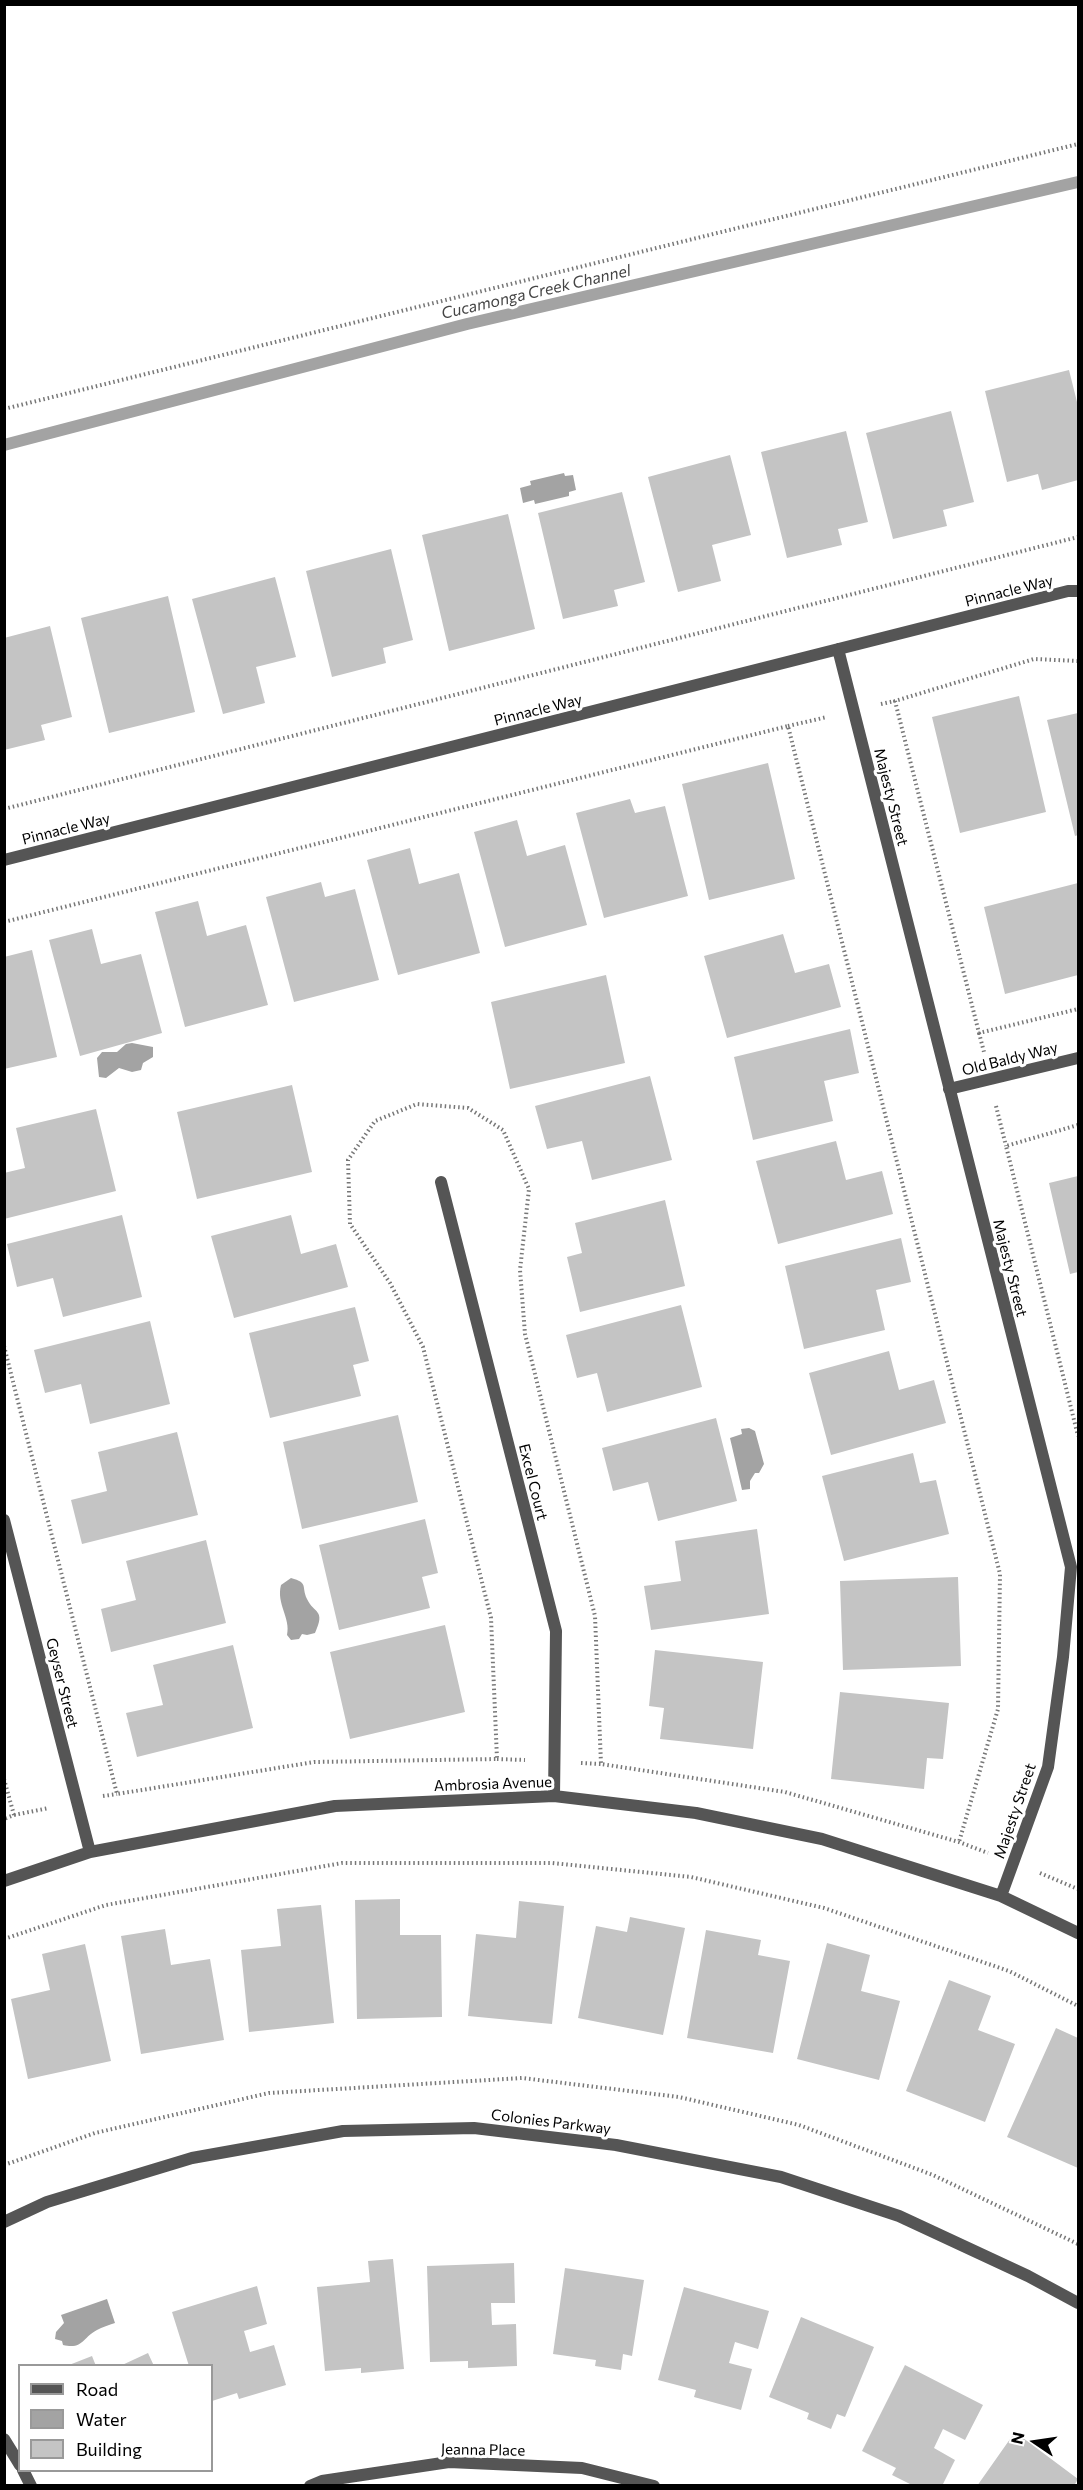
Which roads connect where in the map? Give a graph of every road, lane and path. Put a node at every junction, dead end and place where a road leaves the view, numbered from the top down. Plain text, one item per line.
1 (1078, 144) edge
2 (4, 409) edge
3 (1078, 537) edge
4 (1078, 591) edge
5 (837, 649) junction
6 (1078, 660) edge
7 (4, 809) edge
8 (4, 860) edge
9 (4, 922) edge
10 (1078, 1009) edge
11 (1078, 1058) edge
12 (949, 1089) junction
13 (1078, 1125) edge
14 (441, 1182) dead end
15 (4, 1346) edge
16 (1078, 1436) edge
17 (4, 1520) edge
18 (1075, 1567) edge
19 (4, 1779) edge
20 (554, 1796) junction
21 (4, 1819) edge
22 (90, 1852) junction
23 (4, 1881) edge
24 (1078, 1883) edge
25 (1078, 1889) edge
26 (1001, 1896) junction
27 (1078, 1933) edge
28 (4, 1939) edge
29 (1078, 2006) edge
30 (4, 2222) edge
31 (1078, 2237) edge
32 (1072, 2241) dead end
33 (1078, 2303) edge
34 (4, 2439) edge
35 (18, 2462) edge
36 (24, 2472) edge
37 (32, 2486) edge
38 (310, 2486) edge
39 (654, 2486) edge

1 - 2 path
3 - 7 path
4 - 5 street, Pinnacle Way
5 - 8 street, Pinnacle Way
5 - 12 street, Majesty Street
6 - 10 path
9 - 15 path
11 - 12 street, Old Baldy Way
12 - 18 street, Majesty Street
13 - 16 path
14 - 20 street, Excel Court
17 - 22 street, Geyser Street
18 - 26 street, Majesty Street
19 - 21 path
20 - 22 street, Ambrosia Avenue
20 - 26 street, Ambrosia Avenue
22 - 23 street, Ambrosia Avenue
24 - 25 path
26 - 27 street, Ambrosia Avenue
28 - 29 path
30 - 33 street, Colonies Parkway
31 - 32 path
34 - 35 street
36 - 37 street
38 - 39 street, Jeanna Place

